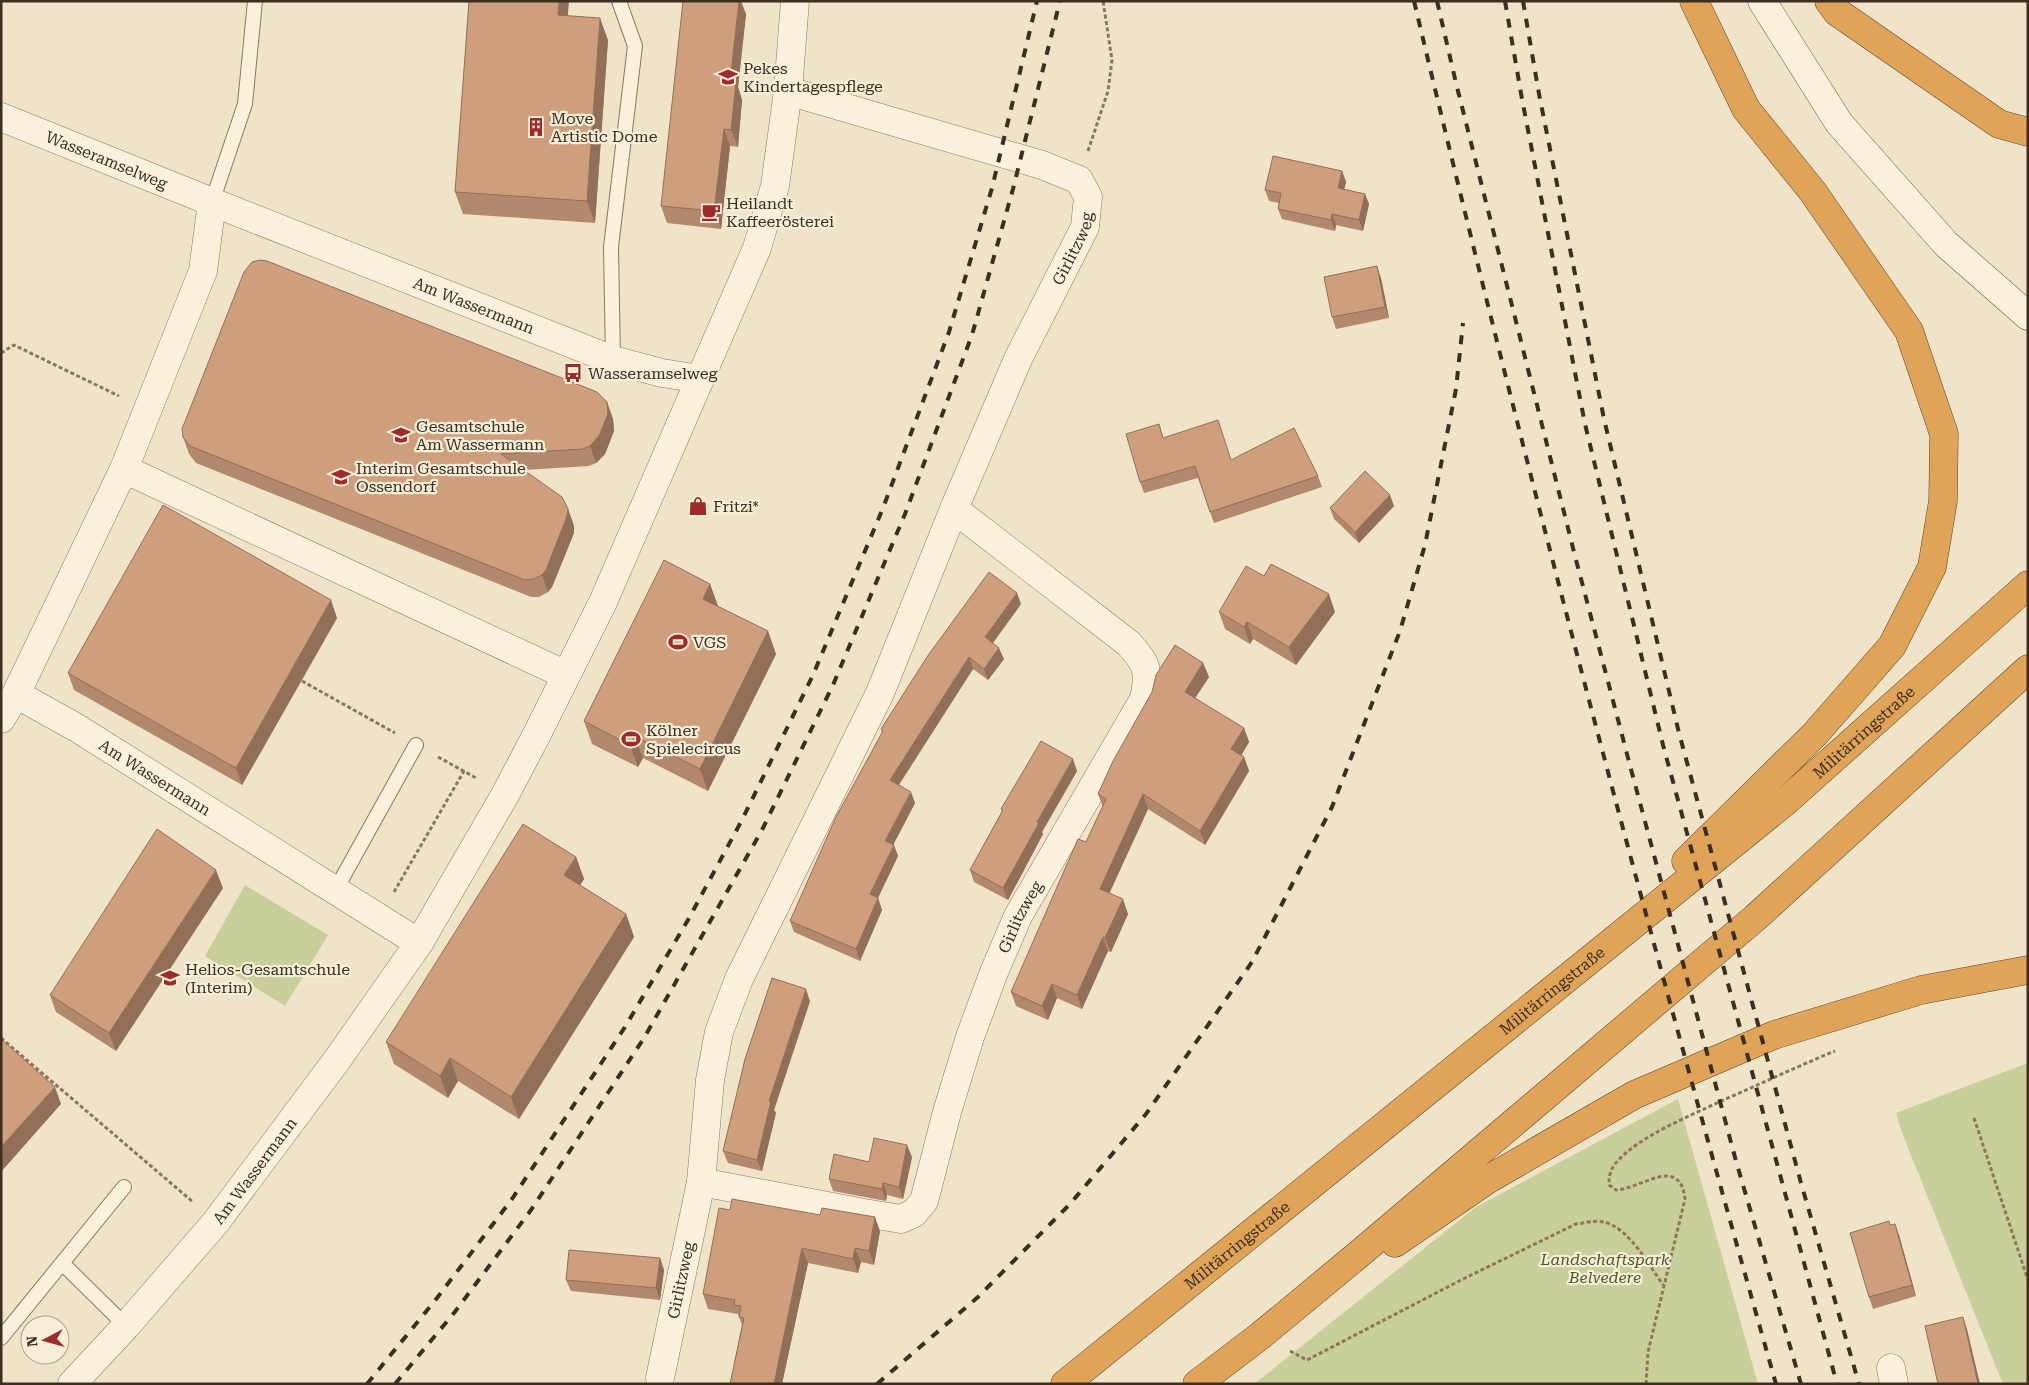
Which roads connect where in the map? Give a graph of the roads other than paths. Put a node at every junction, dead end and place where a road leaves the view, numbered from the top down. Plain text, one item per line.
1 (255, 1) edge
2 (619, 1) edge
3 (795, 1) edge
4 (1694, 1) edge
5 (1762, 1) edge
6 (1829, 1) edge
7 (788, 91) junction
8 (1, 117) edge
9 (2028, 132) edge
10 (212, 202) junction
11 (2028, 316) edge
12 (613, 360) junction
13 (700, 380) junction
14 (124, 469) junction
15 (954, 509) junction
16 (2028, 585) edge
17 (2028, 669) edge
18 (566, 675) junction
19 (16, 694) junction
20 (1, 719) edge
21 (416, 745) dead end
22 (335, 891) junction
23 (419, 943) junction
24 (1576, 970) junction
25 (2028, 970) edge
26 (701, 1182) junction
27 (124, 1187) dead end
28 (62, 1263) junction
29 (126, 1326) junction
30 (1260, 1336) junction
31 (1, 1338) edge
32 (660, 1378) dead end
33 (72, 1384) edge
34 (1065, 1384) edge
35 (1197, 1384) edge

1 - 10 lane
2 - 12 lane
3 - 7 street
4 - 24 highway
5 - 11 street
6 - 9 highway
7 - 13 street
7 - 15 street, Girlitzweg
8 - 10 street, Wasseramselweg
10 - 12 street, Am Wassermann
10 - 14 street
12 - 13 street, Am Wassermann
13 - 18 street, Am Wassermann
14 - 18 street
14 - 19 street
15 - 26 street, Girlitzweg
15 - 26 street, Girlitzweg
16 - 24 highway, Militärringstraße
17 - 30 highway
18 - 23 street, Am Wassermann
19 - 20 street
19 - 22 street, Am Wassermann
21 - 22 lane
22 - 23 street, Am Wassermann
23 - 29 street, Am Wassermann
24 - 34 highway, Militärringstraße
25 - 30 highway
26 - 32 street, Girlitzweg
27 - 28 lane
28 - 29 lane
28 - 31 lane
29 - 33 street, Am Wassermann
30 - 35 highway

